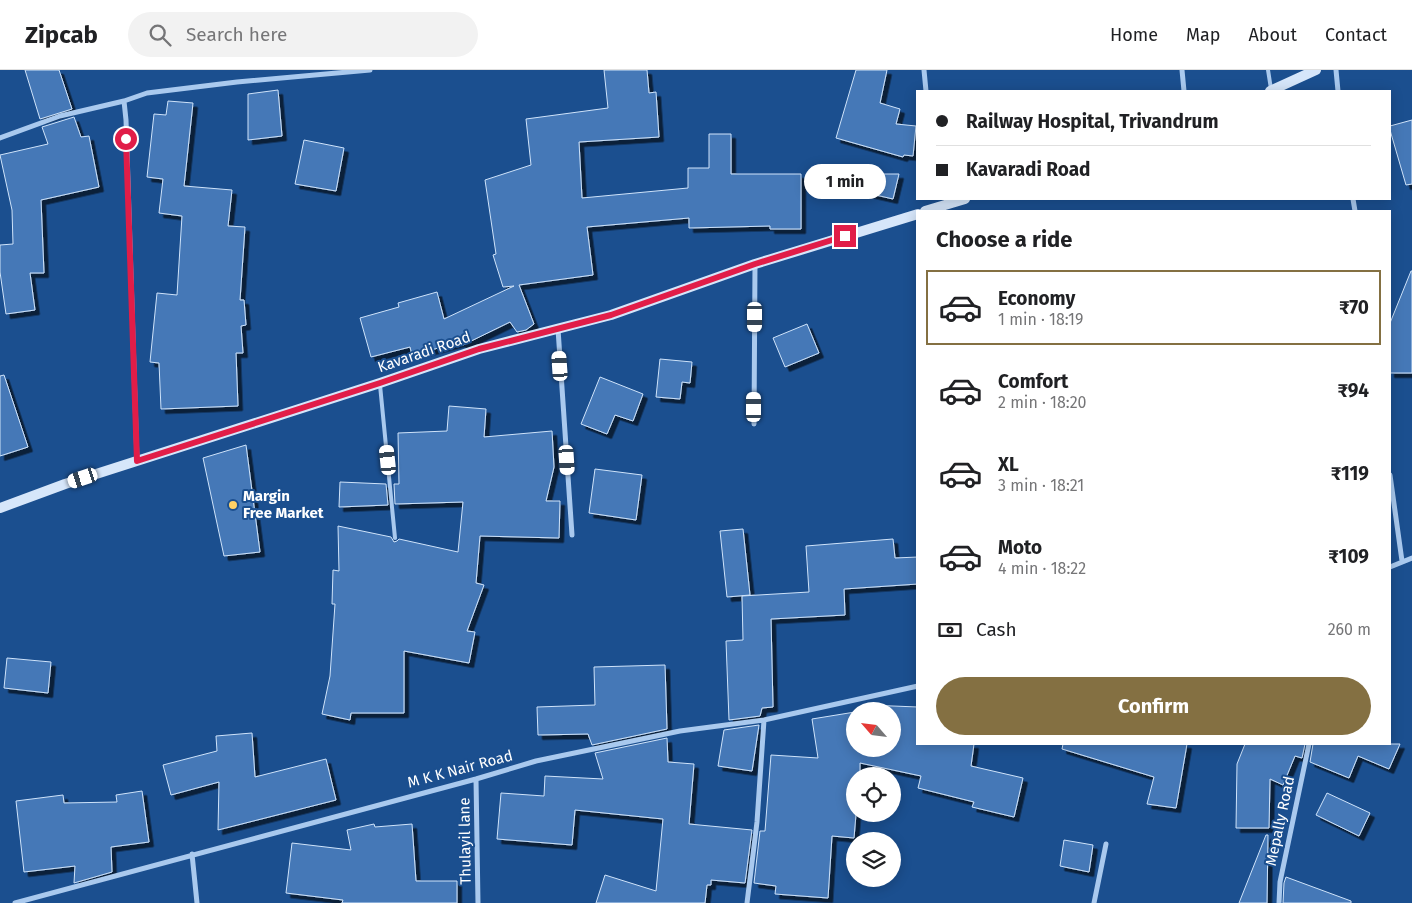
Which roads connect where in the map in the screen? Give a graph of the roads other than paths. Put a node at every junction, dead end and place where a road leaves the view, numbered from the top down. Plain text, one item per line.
1 (370, 70) edge
2 (924, 70) edge
3 (1182, 70) edge
4 (1268, 70) edge
5 (1316, 70) edge
6 (1336, 70) edge
7 (926, 90) edge
8 (1184, 90) edge
9 (1271, 90) edge
10 (1273, 90) edge
11 (1338, 90) edge
12 (124, 101) junction
13 (0, 138) edge
14 (958, 200) edge
15 (938, 203) edge
16 (927, 210) edge
17 (916, 215) edge
18 (755, 264) junction
19 (558, 329) junction
20 (380, 383) junction
21 (754, 424) dead end
22 (137, 461) junction
23 (1391, 482) edge
24 (0, 508) edge
25 (572, 535) dead end
26 (395, 538) dead end
27 (1412, 558) edge
28 (1402, 561) junction
29 (1391, 566) edge
30 (916, 686) edge
31 (764, 720) junction
32 (1309, 745) edge
33 (476, 779) junction
34 (1106, 844) dead end
35 (192, 854) junction
36 (16, 903) edge
37 (197, 903) edge
38 (478, 903) edge
39 (747, 903) edge
40 (1094, 903) edge
41 (1279, 903) edge

1 - 12 street
2 - 7 street
3 - 8 street
4 - 9 lane
5 - 10 main road
6 - 11 street
12 - 13 street
12 - 22 street
14 - 15 main road
15 - 16 main road
17 - 18 main road, Kavaradi Road
18 - 19 main road, Kavaradi Road
18 - 21 street
19 - 20 main road, Kavaradi Road
19 - 25 street
20 - 22 main road, Kavaradi Road
20 - 26 lane
22 - 24 main road, Kavaradi Road
23 - 28 street
27 - 28 street
28 - 29 street
30 - 31 street, M K K Nair Road
31 - 33 street, M K K Nair Road
31 - 39 street
32 - 41 street, Mepally Road
33 - 35 street, M K K Nair Road
33 - 38 street, Thulayil lane
34 - 40 street
35 - 36 street, M K K Nair Road
35 - 37 street

